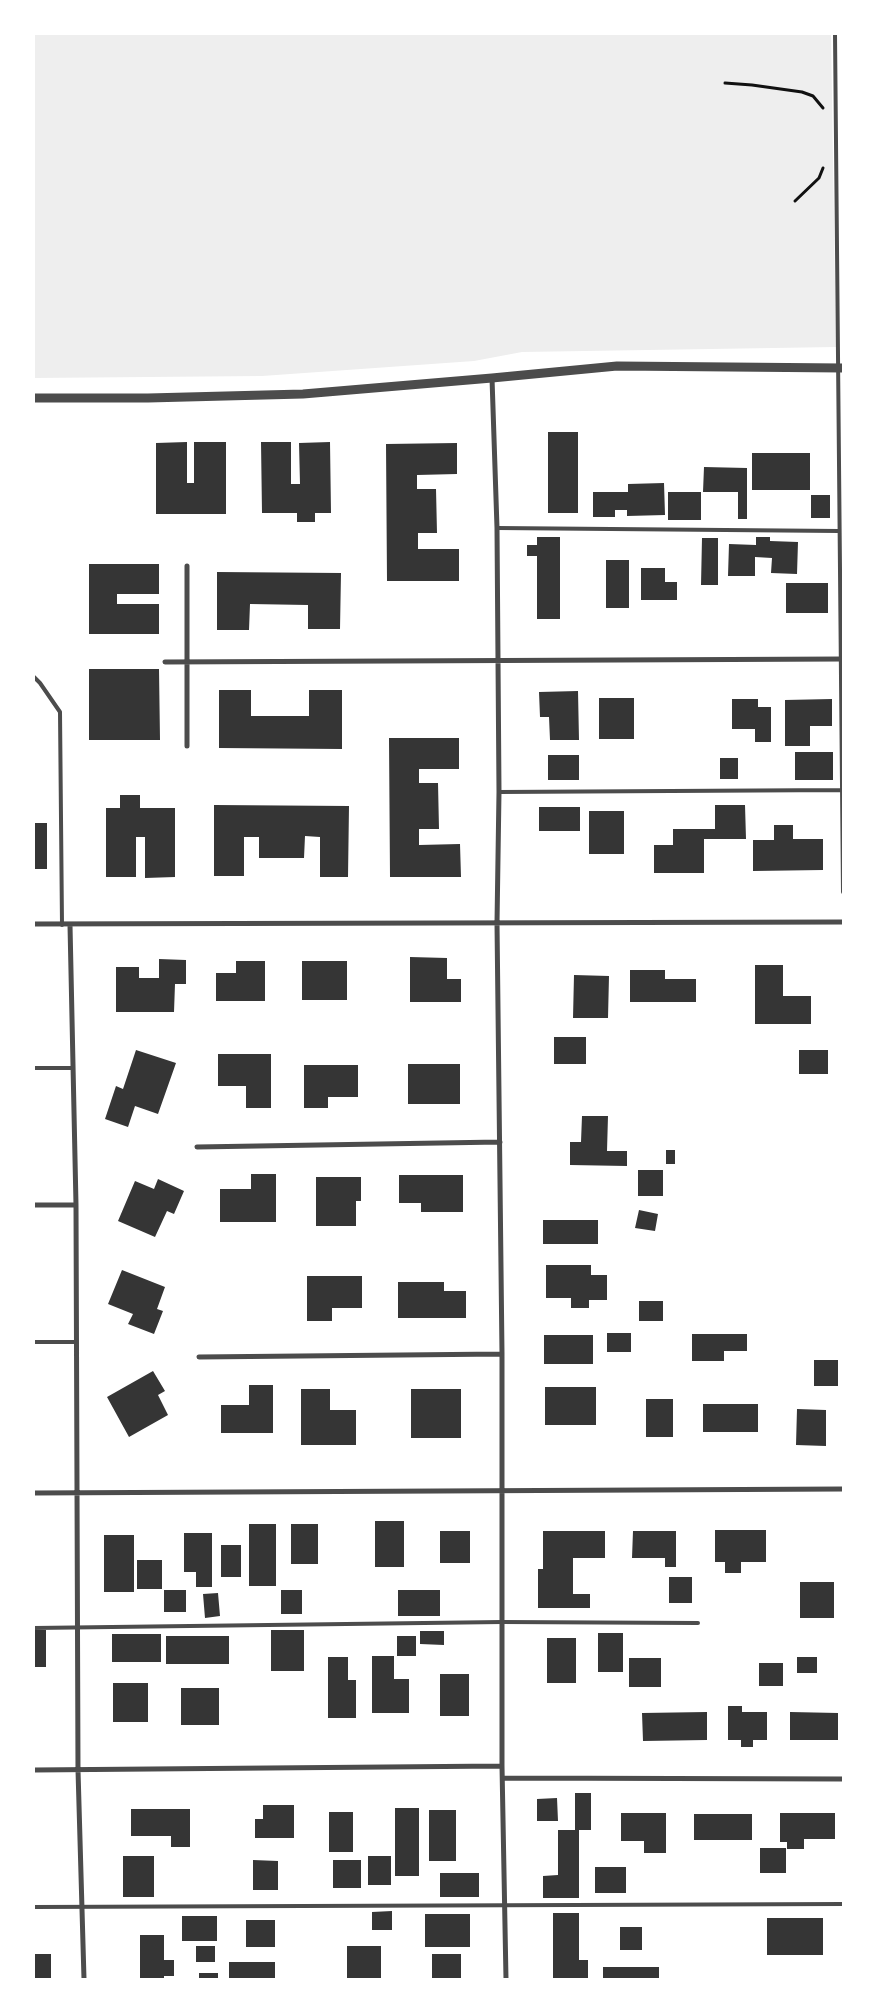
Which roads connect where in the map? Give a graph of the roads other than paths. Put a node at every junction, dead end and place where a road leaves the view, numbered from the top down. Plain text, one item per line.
1 (835, 34) edge
2 (841, 368) edge
3 (492, 378) junction
4 (34, 398) edge
5 (496, 528) junction
6 (839, 531) junction
7 (186, 566) dead end
8 (842, 659) edge
9 (497, 661) junction
10 (165, 662) dead end
11 (186, 662) junction
12 (34, 677) edge
13 (186, 746) dead end
14 (842, 790) junction
15 (499, 792) junction
16 (843, 892) edge
17 (843, 922) edge
18 (497, 923) junction
19 (34, 924) edge
20 (62, 925) junction
21 (70, 925) junction
22 (34, 1068) edge
23 (73, 1068) junction
24 (500, 1142) junction
25 (197, 1147) dead end
26 (34, 1205) edge
27 (76, 1205) junction
28 (34, 1342) edge
29 (76, 1342) junction
30 (502, 1354) junction
31 (199, 1357) dead end
32 (843, 1489) edge
33 (501, 1490) junction
34 (34, 1493) edge
35 (76, 1494) junction
36 (502, 1622) junction
37 (698, 1623) dead end
38 (34, 1628) edge
39 (77, 1628) junction
40 (502, 1766) junction
41 (34, 1770) edge
42 (78, 1770) junction
43 (503, 1778) junction
44 (843, 1780) edge
45 (843, 1904) edge
46 (505, 1905) junction
47 (34, 1907) edge
48 (82, 1907) junction
49 (84, 1979) edge
50 (506, 1979) edge

1 - 2 lane
2 - 3 street
2 - 6 lane
3 - 4 street
3 - 5 street
5 - 6 lane
5 - 9 street
6 - 8 lane
7 - 11 street
8 - 9 street
8 - 14 lane
9 - 11 street
9 - 15 street
10 - 11 street
11 - 13 street
12 - 20 lane
14 - 15 lane
14 - 16 lane
15 - 18 street
17 - 18 street
18 - 21 street
18 - 24 street
19 - 20 street
20 - 21 street
21 - 23 street
22 - 23 lane
23 - 27 street
24 - 25 street
24 - 30 street
26 - 27 street
27 - 29 street
28 - 29 lane
29 - 35 street
30 - 31 street
30 - 33 street
32 - 33 street
33 - 35 street
33 - 36 street
34 - 35 street
35 - 39 street
36 - 37 lane
36 - 39 lane
36 - 40 street
38 - 39 lane
39 - 42 street
40 - 42 street
40 - 43 street
41 - 42 street
42 - 48 street
43 - 44 street
43 - 46 street
45 - 46 lane
46 - 48 lane
46 - 50 street
47 - 48 lane
48 - 49 street

